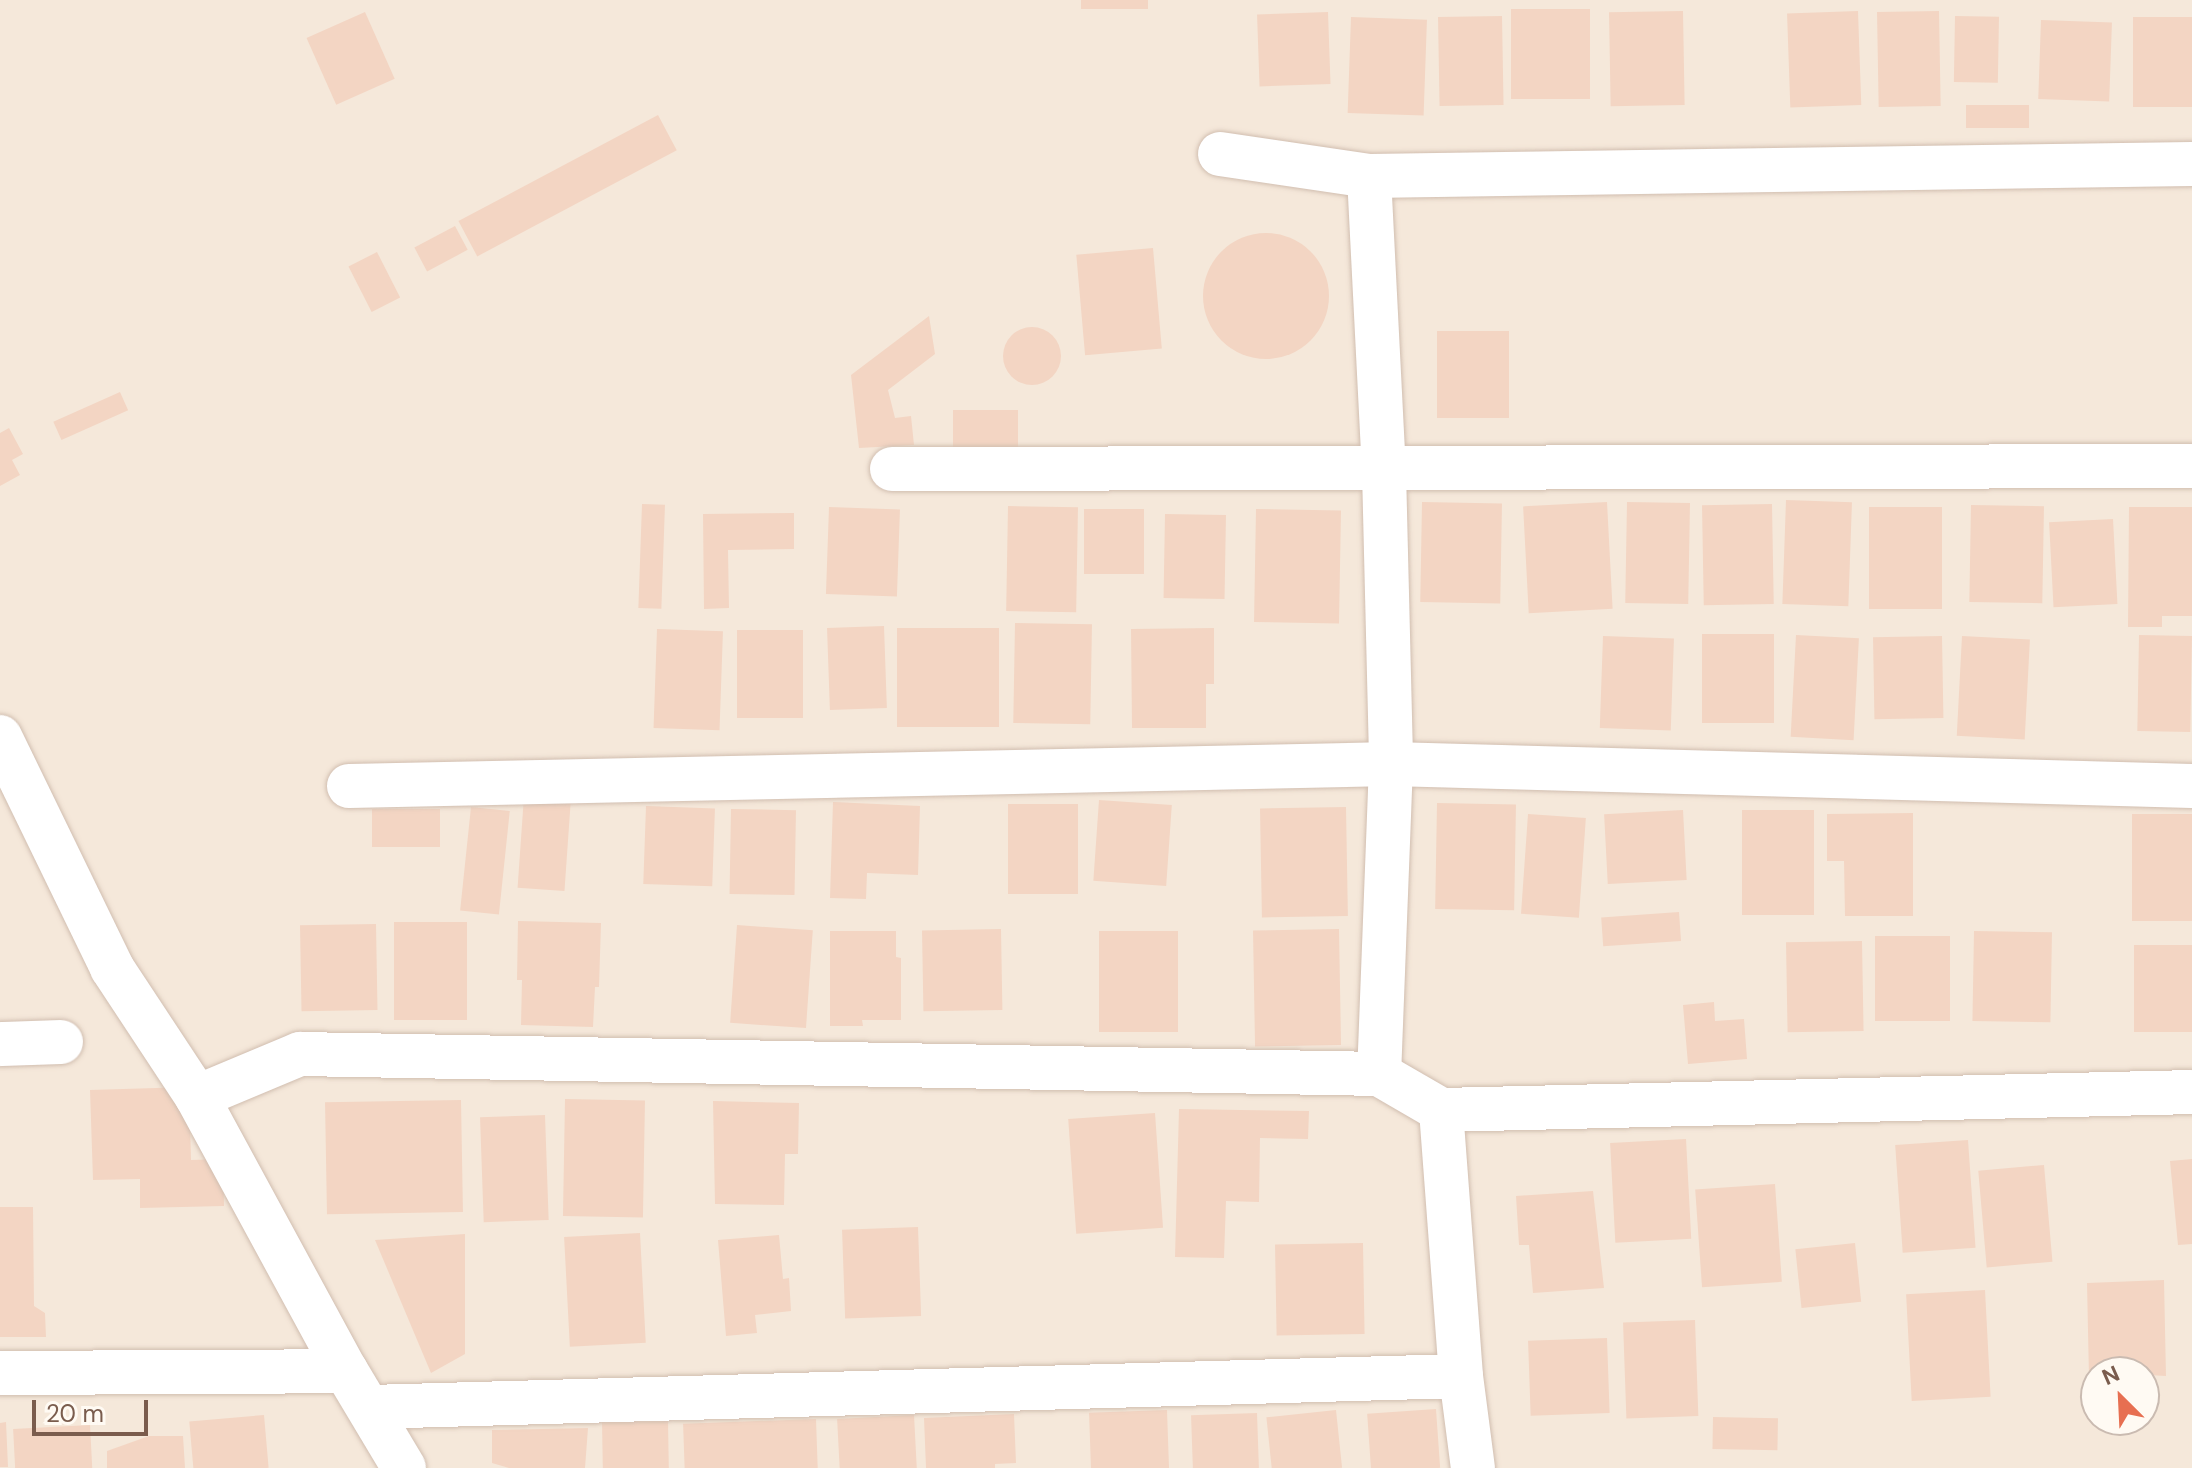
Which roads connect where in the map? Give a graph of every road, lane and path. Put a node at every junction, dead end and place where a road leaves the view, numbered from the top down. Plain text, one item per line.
1 (1220, 154) dead end
2 (2192, 164) edge
3 (1369, 176) junction
4 (2192, 466) edge
5 (892, 469) dead end
6 (1384, 471) junction
7 (0, 737) edge
8 (1391, 764) junction
9 (349, 786) dead end
10 (2192, 786) edge
11 (61, 1042) dead end
12 (0, 1044) edge
13 (1379, 1074) junction
14 (2192, 1092) edge
15 (197, 1097) junction
16 (1441, 1110) junction
17 (346, 1371) junction
18 (0, 1373) edge
19 (1461, 1376) junction
20 (370, 1407) junction
21 (404, 1468) edge
22 (1473, 1468) edge

1 - 3 street
2 - 3 street
3 - 6 street
4 - 6 street
5 - 6 street
6 - 8 street
7 - 15 street
8 - 9 street
8 - 10 street
8 - 13 street
11 - 12 street
13 - 15 street
13 - 16 street
14 - 16 street
15 - 17 street
16 - 19 street
17 - 18 street
17 - 20 street
19 - 20 street
19 - 22 street
20 - 21 street

